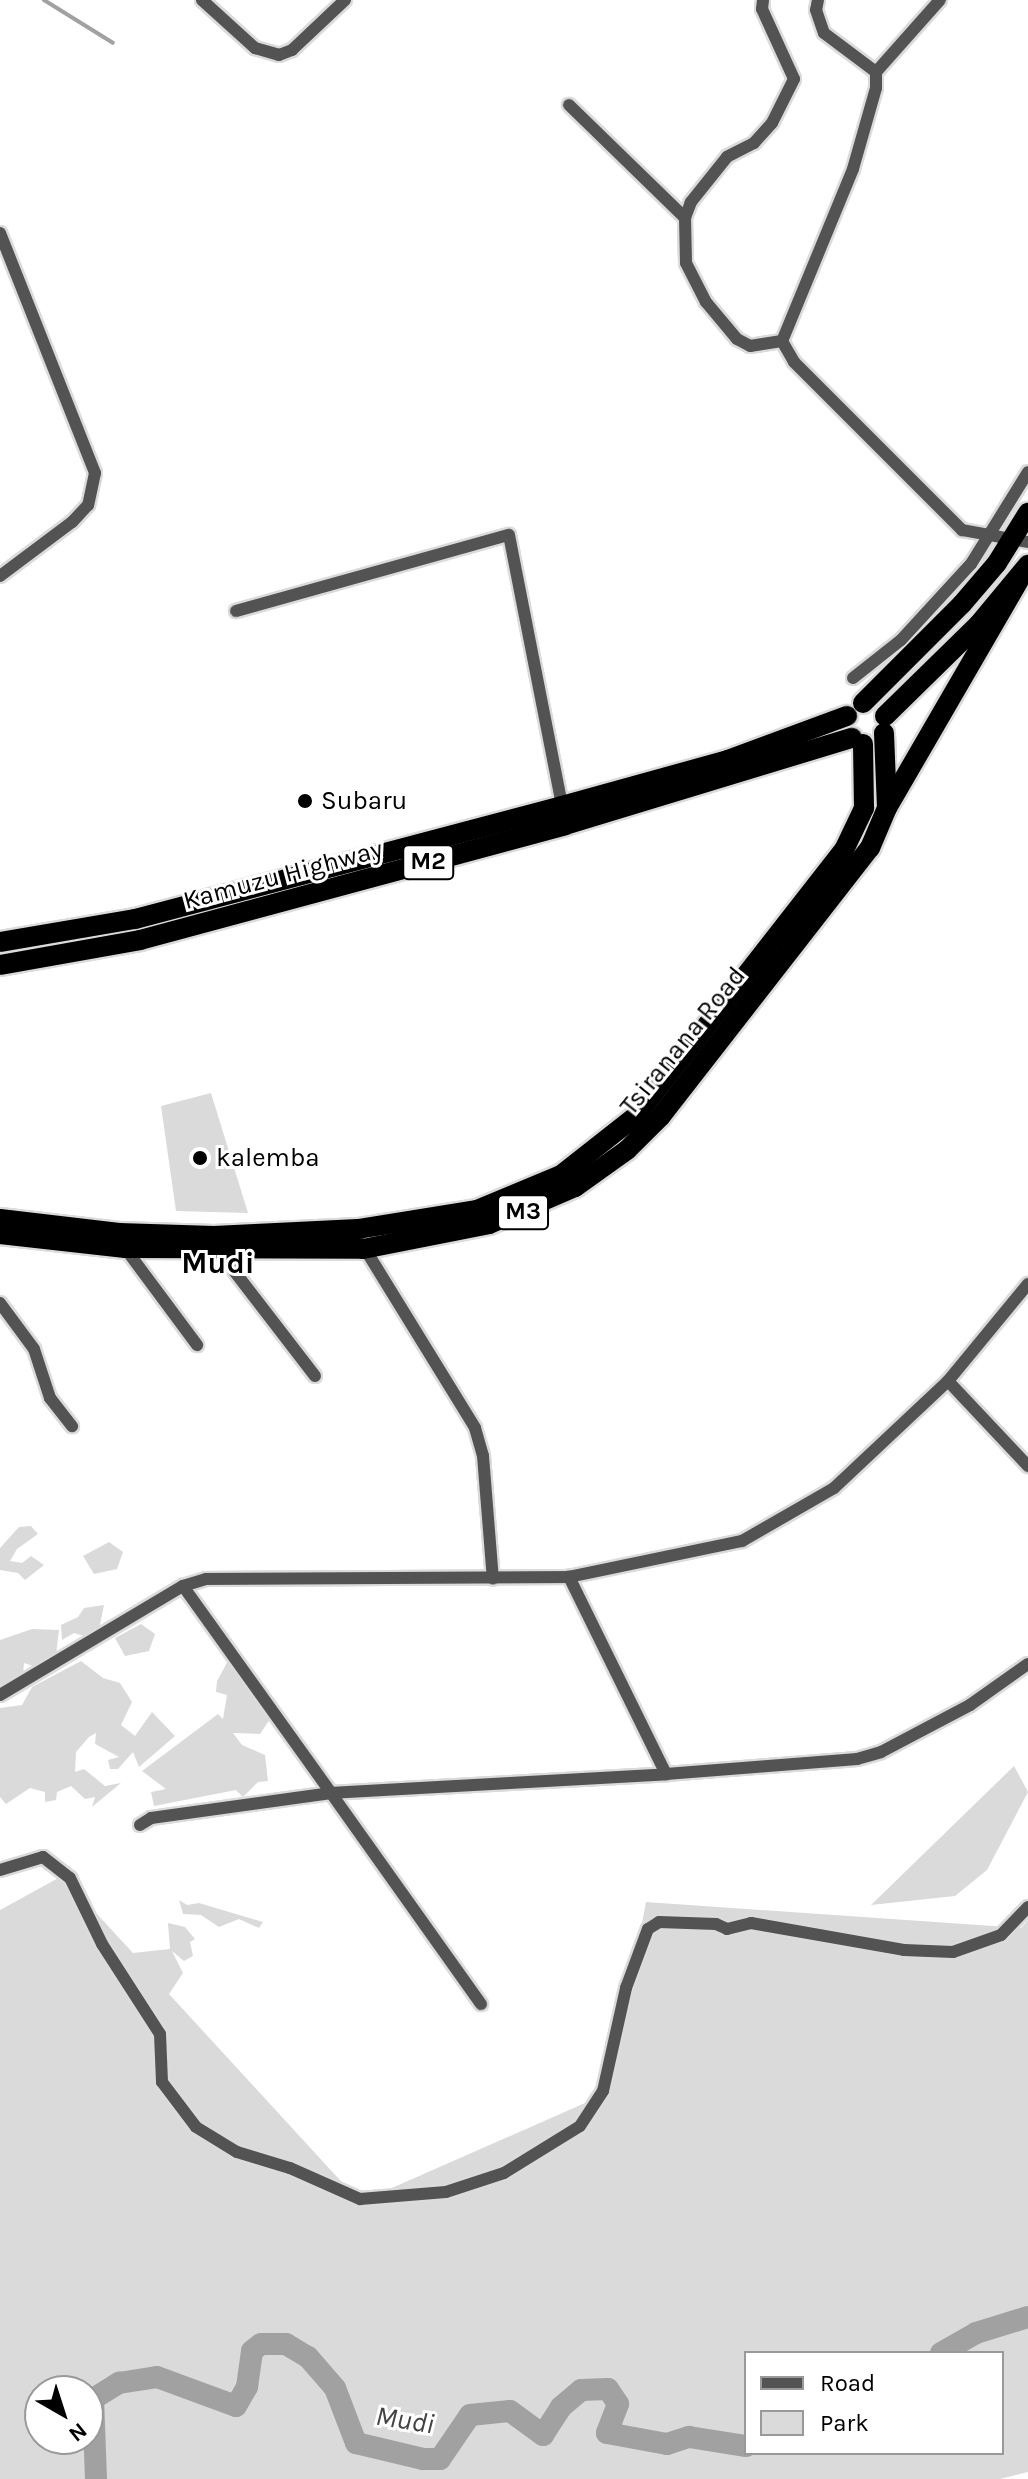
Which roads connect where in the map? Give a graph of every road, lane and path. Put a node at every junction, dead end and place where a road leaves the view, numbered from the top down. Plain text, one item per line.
1 (202, 0) edge
2 (345, 0) edge
3 (763, 0) edge
4 (818, 0) edge
5 (940, 0) edge
6 (876, 72) junction
7 (569, 105) dead end
8 (685, 218) junction
9 (0, 233) edge
10 (782, 341) junction
11 (1028, 472) edge
12 (1028, 513) edge
13 (989, 531) junction
14 (1022, 539) edge
15 (1024, 572) edge
16 (0, 576) edge
17 (236, 611) dead end
18 (853, 678) dead end
19 (855, 710) junction
20 (884, 725) junction
21 (857, 741) junction
22 (562, 806) junction
23 (887, 808) junction
24 (0, 942) edge
25 (0, 965) edge
26 (0, 1219) edge
27 (0, 1234) edge
28 (361, 1239) junction
29 (125, 1248) junction
30 (218, 1250) junction
31 (1028, 1284) edge
32 (0, 1303) edge
33 (197, 1345) dead end
34 (315, 1376) dead end
35 (948, 1381) junction
36 (72, 1426) dead end
37 (1028, 1466) edge
38 (569, 1577) junction
39 (493, 1579) junction
40 (183, 1586) junction
41 (1028, 1664) edge
42 (0, 1695) edge
43 (666, 1774) junction
44 (331, 1793) junction
45 (140, 1825) dead end
46 (0, 1870) edge
47 (1028, 1907) edge
48 (481, 2004) dead end

1 - 2 street
3 - 8 street
4 - 6 street
5 - 6 street
6 - 10 street
7 - 8 street
8 - 10 street
9 - 16 street
10 - 13 street
11 - 13 street
12 - 14 highway, Kamuzu Highway / M2
13 - 14 street
13 - 18 street
14 - 19 highway, Kamuzu Highway / M2
15 - 20 highway, M2
15 - 23 highway
17 - 22 street
19 - 20 highway
19 - 21 highway, Tsiranana Road
19 - 22 highway, Kamuzu Highway / M2
20 - 21 highway, M2
20 - 23 highway, Tsiranana Road / M3
21 - 25 highway, Kamuzu Highway / M2
21 - 28 highway, Tsiranana Road / M3
22 - 24 highway, Kamuzu Highway / M2
23 - 28 highway, Tsiranana Road / M3
26 - 28 highway, Tsiranana Road / M3
27 - 29 highway, Tsiranana Road / M3
28 - 30 highway, Tsiranana Road / M3
28 - 39 street
29 - 30 highway, Tsiranana Road / M3
29 - 33 street
30 - 34 street
31 - 35 street
32 - 36 street
35 - 37 street
35 - 38 street
38 - 39 street
38 - 43 street
39 - 40 street
40 - 42 street
40 - 44 street
41 - 43 street
43 - 44 street
44 - 45 street
44 - 48 street
46 - 47 street

